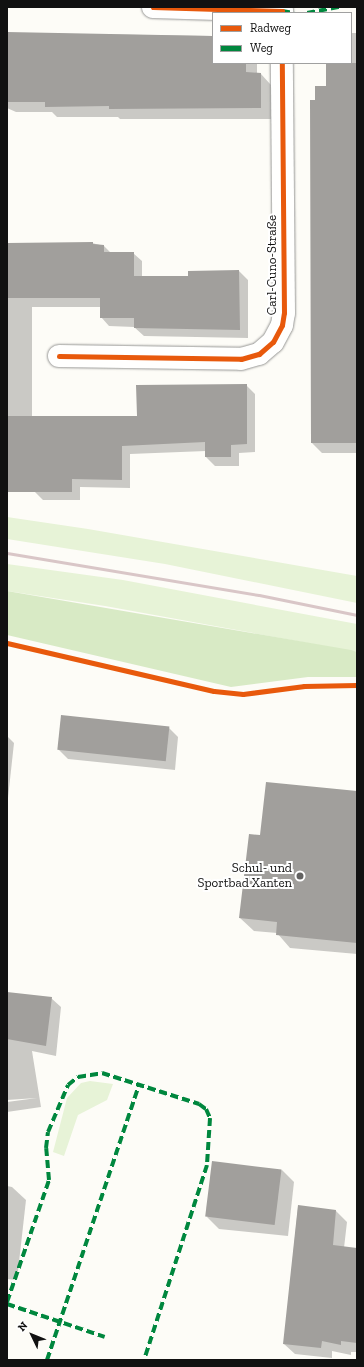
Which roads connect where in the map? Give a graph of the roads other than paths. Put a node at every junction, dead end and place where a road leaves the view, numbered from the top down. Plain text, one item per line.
1 (153, 7) edge
2 (282, 12) edge
3 (282, 64) edge
4 (60, 356) dead end

1 - 2 street
3 - 4 street, Carl-Cuno-Straße

